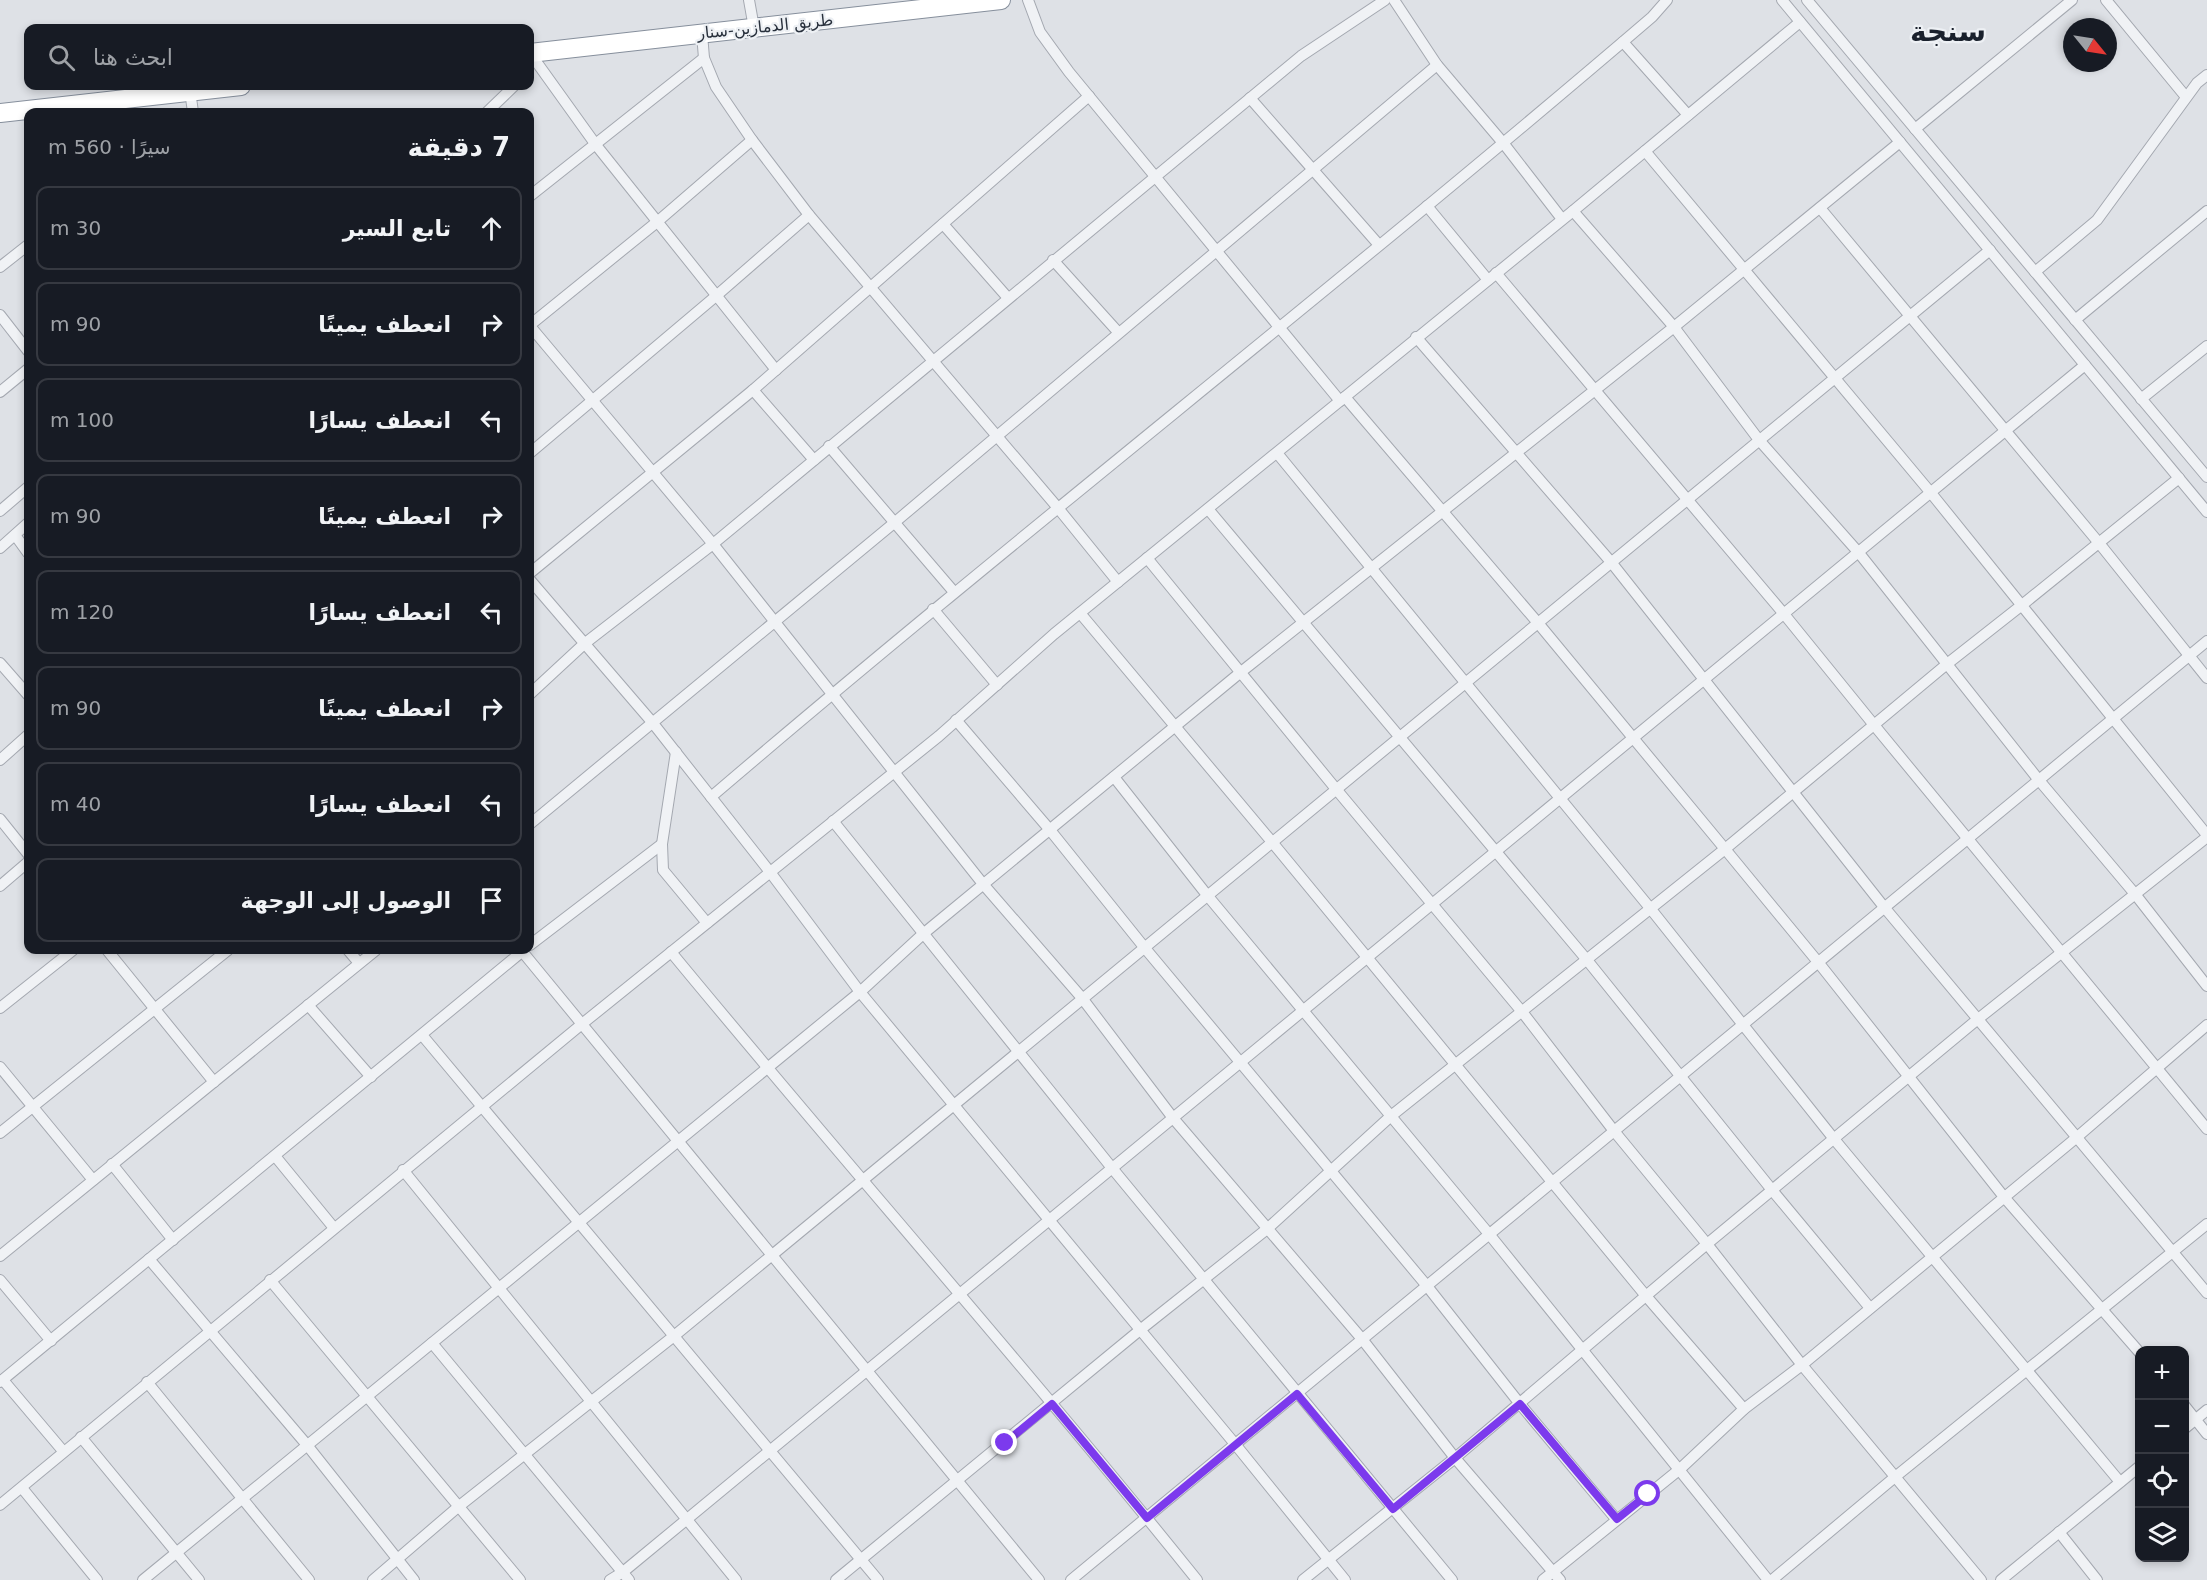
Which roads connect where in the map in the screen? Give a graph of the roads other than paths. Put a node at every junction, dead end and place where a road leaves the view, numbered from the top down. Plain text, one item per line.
1 (749, 0) edge
2 (1001, 0) edge
3 (1028, 0) edge
4 (1385, 0) edge
5 (1394, 0) edge
6 (1667, 0) edge
7 (1782, 0) edge
8 (1807, 0) edge
9 (2072, 0) edge
10 (2106, 0) edge
11 (1800, 22) junction
12 (754, 28) junction
13 (702, 34) junction
14 (1623, 42) junction
15 (705, 58) junction
16 (534, 61) edge
17 (534, 64) edge
18 (1437, 65) junction
19 (2207, 75) edge
20 (200, 90) edge
21 (510, 90) edge
22 (190, 91) junction
23 (1089, 96) junction
24 (1250, 98) junction
25 (2186, 98) junction
26 (43, 108) edge
27 (192, 108) edge
28 (491, 108) edge
29 (24, 110) edge
30 (0, 113) edge
31 (1688, 115) junction
32 (1915, 129) junction
33 (752, 140) junction
34 (1900, 142) junction
35 (1503, 144) junction
36 (596, 145) junction
37 (1645, 151) junction
38 (1314, 170) junction
39 (1155, 176) junction
40 (534, 192) edge
41 (1427, 206) junction
42 (1820, 208) junction
43 (1573, 211) junction
44 (2207, 211) edge
45 (809, 215) junction
46 (1562, 219) junction
47 (657, 222) junction
48 (943, 224) junction
49 (1379, 245) junction
50 (24, 247) edge
51 (1216, 250) junction
52 (1990, 250) junction
53 (1053, 260) junction
54 (0, 267) edge
55 (1743, 270) junction
56 (2035, 272) junction
57 (1492, 277) junction
58 (869, 288) junction
59 (716, 296) junction
60 (1008, 298) junction
61 (0, 315) edge
62 (1911, 315) junction
63 (2075, 320) junction
64 (534, 323) edge
65 (1279, 326) junction
66 (1674, 327) junction
67 (534, 331) edge
68 (1118, 332) junction
69 (1416, 337) junction
70 (24, 346) edge
71 (2207, 346) edge
72 (933, 360) junction
73 (2085, 365) junction
74 (776, 370) junction
75 (24, 372) edge
76 (1835, 377) junction
77 (753, 390) junction
78 (1594, 390) junction
79 (0, 393) edge
80 (1343, 399) junction
81 (2141, 399) junction
82 (594, 400) junction
83 (2005, 432) junction
84 (995, 435) junction
85 (1759, 440) junction
86 (829, 446) junction
87 (534, 450) edge
88 (1518, 452) junction
89 (1277, 453) junction
90 (814, 460) junction
91 (654, 472) junction
92 (2207, 477) edge
93 (2179, 478) junction
94 (24, 490) edge
95 (1931, 493) junction
96 (1687, 499) junction
97 (1058, 508) junction
98 (1208, 509) junction
99 (0, 511) edge
100 (1443, 511) junction
101 (2207, 512) edge
102 (894, 523) junction
103 (24, 527) edge
104 (15, 535) junction
105 (2099, 543) junction
106 (713, 544) junction
107 (24, 547) edge
108 (0, 548) edge
109 (1859, 553) junction
110 (1147, 558) junction
111 (1611, 562) junction
112 (1371, 568) junction
113 (534, 570) edge
114 (1118, 582) junction
115 (534, 585) edge
116 (954, 592) junction
117 (2022, 606) junction
118 (933, 609) junction
119 (1080, 613) junction
120 (1784, 614) junction
121 (775, 622) junction
122 (1303, 622) junction
123 (1538, 622) junction
124 (2207, 641) edge
125 (584, 644) junction
126 (2189, 656) junction
127 (0, 663) edge
128 (1947, 664) junction
129 (1241, 672) junction
130 (2207, 678) edge
131 (1704, 680) junction
132 (1466, 682) junction
133 (997, 685) junction
134 (24, 690) edge
135 (534, 690) edge
136 (831, 694) junction
137 (2112, 719) junction
138 (956, 720) junction
139 (652, 722) junction
140 (1874, 725) junction
141 (1174, 727) junction
142 (1400, 736) junction
143 (24, 739) edge
144 (1633, 739) junction
145 (676, 752) junction
146 (0, 760) edge
147 (893, 773) junction
148 (1114, 777) junction
149 (2038, 780) junction
150 (1336, 789) junction
151 (1794, 791) junction
152 (711, 797) junction
153 (1560, 799) junction
154 (0, 819) edge
155 (534, 821) edge
156 (833, 821) junction
157 (1050, 830) junction
158 (2207, 836) edge
159 (1967, 839) junction
160 (1272, 842) junction
161 (662, 844) junction
162 (24, 849) edge
163 (1725, 849) junction
164 (1496, 852) junction
165 (24, 865) edge
166 (770, 872) junction
167 (983, 884) junction
168 (0, 886) edge
169 (2135, 894) junction
170 (1208, 895) junction
171 (1432, 904) junction
172 (1884, 907) junction
173 (1650, 908) junction
174 (707, 923) junction
175 (923, 934) junction
176 (534, 941) edge
177 (1144, 947) junction
178 (671, 952) junction
179 (68, 954) edge
180 (109, 954) edge
181 (223, 954) edge
182 (352, 954) edge
183 (371, 954) edge
184 (518, 954) edge
185 (528, 954) edge
186 (2061, 954) junction
187 (1368, 958) junction
188 (1587, 960) junction
189 (1818, 962) junction
190 (360, 963) junction
191 (2207, 986) edge
192 (860, 992) junction
193 (1082, 998) junction
194 (308, 1005) junction
195 (0, 1008) edge
196 (155, 1009) junction
197 (1303, 1011) junction
198 (1523, 1013) junction
199 (1978, 1019) junction
200 (582, 1023) junction
201 (1743, 1024) junction
202 (2207, 1025) edge
203 (422, 1035) junction
204 (1018, 1051) junction
205 (1240, 1063) junction
206 (1456, 1065) junction
207 (0, 1067) edge
208 (767, 1068) junction
209 (2155, 1068) junction
210 (1681, 1076) junction
211 (371, 1077) junction
212 (1909, 1077) junction
213 (214, 1082) junction
214 (954, 1104) junction
215 (482, 1106) junction
216 (33, 1107) junction
217 (1391, 1116) junction
218 (1173, 1118) junction
219 (2207, 1129) edge
220 (1614, 1131) junction
221 (0, 1133) edge
222 (2076, 1138) junction
223 (1834, 1139) junction
224 (678, 1141) junction
225 (275, 1156) junction
226 (112, 1164) junction
227 (1113, 1168) junction
228 (403, 1170) junction
229 (1331, 1172) junction
230 (863, 1179) junction
231 (93, 1180) junction
232 (1552, 1182) junction
233 (1772, 1190) junction
234 (2004, 1197) junction
235 (1049, 1221) junction
236 (579, 1222) junction
237 (2207, 1224) edge
238 (334, 1228) junction
239 (1267, 1229) junction
240 (1489, 1234) junction
241 (173, 1240) junction
242 (1707, 1244) junction
243 (2174, 1252) junction
244 (771, 1254) junction
245 (0, 1256) edge
246 (1932, 1256) junction
247 (149, 1259) junction
248 (1204, 1278) junction
249 (0, 1280) edge
250 (270, 1280) junction
251 (1427, 1286) junction
252 (499, 1288) junction
253 (960, 1293) junction
254 (2207, 1293) edge
255 (1646, 1296) junction
256 (1870, 1308) junction
257 (2102, 1310) junction
258 (210, 1330) junction
259 (1140, 1330) junction
260 (674, 1335) junction
261 (1362, 1339) junction
262 (51, 1341) junction
263 (432, 1343) junction
264 (2135, 1348) edge
265 (1582, 1350) junction
266 (1802, 1365) junction
267 (867, 1371) junction
268 (2028, 1371) junction
269 (1, 1381) edge
270 (147, 1382) junction
271 (1297, 1394) junction
272 (367, 1397) junction
273 (592, 1402) junction
274 (1052, 1404) junction
275 (1520, 1404) junction
276 (1744, 1409) junction
277 (2189, 1410) edge
278 (2207, 1410) edge
279 (2197, 1419) junction
280 (2189, 1425) edge
281 (2207, 1434) edge
282 (81, 1437) junction
283 (1235, 1444) junction
284 (307, 1445) junction
285 (770, 1450) junction
286 (63, 1451) junction
287 (526, 1454) junction
288 (1455, 1458) junction
289 (1680, 1469) junction
290 (2135, 1469) edge
291 (1895, 1477) junction
292 (958, 1481) junction
293 (2120, 1482) junction
294 (22, 1488) junction
295 (242, 1498) junction
296 (0, 1505) edge
297 (458, 1507) junction
298 (1393, 1509) junction
299 (1147, 1518) junction
300 (686, 1519) junction
301 (1617, 1519) junction
302 (2059, 1532) junction
303 (176, 1553) junction
304 (397, 1559) junction
305 (860, 1559) junction
306 (1328, 1559) junction
307 (626, 1576) edge
308 (1556, 1576) edge
309 (97, 1580) edge
310 (143, 1580) edge
311 (199, 1580) edge
312 (309, 1580) edge
313 (373, 1580) edge
314 (414, 1580) edge
315 (520, 1580) edge
316 (610, 1580) edge
317 (736, 1580) edge
318 (836, 1580) edge
319 (878, 1580) edge
320 (1039, 1580) edge
321 (1071, 1580) edge
322 (1197, 1580) edge
323 (1303, 1580) edge
324 (1345, 1580) edge
325 (1452, 1580) edge
326 (1543, 1580) edge
327 (1768, 1580) edge
328 (1773, 1580) edge
329 (1981, 1580) edge
330 (2001, 1580) edge
331 (2097, 1580) edge

1 - 12 street
2 - 12 highway, طريق الدمازين-سنار
3 - 23 street
4 - 24 street
5 - 18 street
6 - 14 street
7 - 11 street
8 - 32 street
9 - 32 street
10 - 25 street
11 - 31 street
11 - 34 street
12 - 13 highway, طريق الدمازين-سنار
13 - 15 street
13 - 16 highway, طريق الدمازين-سنار
14 - 31 street
14 - 35 street
15 - 33 street
15 - 36 street
17 - 36 street
18 - 35 street
18 - 38 street
19 - 25 street
20 - 22 highway
21 - 28 street
22 - 26 highway
22 - 27 street
23 - 39 street
23 - 48 street
24 - 38 street
24 - 39 street
25 - 56 street
29 - 30 highway
31 - 37 street
32 - 56 street
33 - 45 street
33 - 47 street
34 - 42 street
34 - 52 street
35 - 41 street
35 - 46 street
36 - 40 street
36 - 47 street
37 - 43 street
37 - 55 street
38 - 49 street
38 - 51 street
39 - 51 street
39 - 53 street
41 - 49 street
41 - 57 street
42 - 55 street
42 - 62 street
43 - 46 street
43 - 66 street
44 - 63 street
45 - 58 street
45 - 59 street
46 - 57 street
47 - 59 street
47 - 64 street
48 - 58 street
48 - 60 street
49 - 65 street
50 - 54 street
51 - 65 street
51 - 68 street
52 - 62 street
52 - 73 street
53 - 60 street
53 - 68 street
55 - 66 street
55 - 76 street
56 - 63 street
57 - 69 street
57 - 78 street
58 - 72 street
58 - 74 street
59 - 74 street
59 - 82 street
60 - 72 street
61 - 70 street
62 - 76 street
62 - 83 street
63 - 81 street
65 - 80 street
65 - 97 street
66 - 78 street
66 - 85 street
67 - 82 street
68 - 84 street
69 - 80 street
69 - 88 street
71 - 81 street
72 - 84 street
72 - 86 street
73 - 83 street
73 - 93 street
74 - 77 street
75 - 79 street
76 - 85 street
76 - 95 street
77 - 90 street
77 - 91 street
78 - 88 street
78 - 96 street
80 - 89 street
80 - 100 street
81 - 92 street
82 - 87 street
82 - 91 street
83 - 95 street
83 - 105 street
84 - 97 street
84 - 102 street
85 - 96 street
85 - 109 street
86 - 90 street
86 - 102 street
88 - 100 street
88 - 111 street
89 - 98 street
89 - 112 street
90 - 106 street
91 - 106 street
91 - 113 street
93 - 101 street
93 - 105 street
94 - 99 street
95 - 109 street
95 - 117 street
96 - 111 street
96 - 120 street
97 - 114 street
97 - 116 street
98 - 110 street
98 - 122 street
100 - 112 street
100 - 123 street
102 - 116 street
102 - 121 street
103 - 104 street
104 - 107 street
104 - 108 street
105 - 117 street
105 - 126 street
106 - 121 street
106 - 125 street
109 - 120 street
109 - 128 street
110 - 114 street
110 - 129 street
111 - 123 street
111 - 131 street
112 - 122 street
112 - 132 street
114 - 119 street
115 - 125 street
116 - 118 street
117 - 128 street
117 - 137 street
118 - 133 street
118 - 136 street
119 - 133 street
119 - 141 street
120 - 131 street
120 - 140 street
121 - 136 street
121 - 139 street
122 - 129 street
122 - 142 street
123 - 132 street
123 - 144 street
124 - 126 street
125 - 135 street
125 - 139 street
126 - 130 street
126 - 137 street
127 - 134 street
128 - 140 street
128 - 149 street
129 - 141 street
129 - 150 street
131 - 144 street
131 - 151 street
132 - 142 street
132 - 153 street
133 - 138 street
136 - 147 street
136 - 152 street
137 - 149 street
137 - 158 street
138 - 147 street
138 - 157 street
139 - 145 street
139 - 155 street
140 - 151 street
140 - 159 street
141 - 148 street
141 - 160 street
142 - 150 street
142 - 164 street
143 - 146 street
144 - 153 street
144 - 163 street
145 - 152 street
145 - 161 street
147 - 156 street
147 - 167 street
148 - 157 street
148 - 170 street
149 - 159 street
149 - 169 street
150 - 160 street
150 - 171 street
151 - 163 street
151 - 172 street
152 - 166 street
153 - 164 street
153 - 173 street
154 - 162 street
156 - 166 street
156 - 175 street
157 - 167 street
157 - 177 street
158 - 169 street
159 - 172 street
159 - 186 street
160 - 170 street
160 - 187 street
161 - 174 street
161 - 176 street
163 - 173 street
163 - 189 street
164 - 171 street
164 - 188 street
165 - 168 street
166 - 174 street
166 - 192 street
167 - 175 street
167 - 193 street
169 - 186 street
169 - 191 street
170 - 177 street
170 - 197 street
171 - 187 street
171 - 198 street
172 - 189 street
172 - 199 street
173 - 188 street
173 - 201 street
174 - 178 street
175 - 192 street
175 - 204 street
177 - 193 street
177 - 205 street
178 - 200 street
178 - 208 street
179 - 195 street
180 - 196 street
181 - 196 street
182 - 190 street
183 - 190 street
184 - 203 street
185 - 200 street
186 - 199 street
186 - 209 street
187 - 197 street
187 - 206 street
188 - 198 street
188 - 210 street
189 - 201 street
189 - 212 street
190 - 194 street
192 - 208 street
192 - 214 street
193 - 204 street
193 - 218 street
194 - 211 street
194 - 213 street
196 - 213 street
196 - 216 street
197 - 205 street
197 - 217 street
198 - 206 street
198 - 220 street
199 - 212 street
199 - 222 street
200 - 215 street
200 - 224 street
201 - 210 street
201 - 223 street
202 - 209 street
203 - 211 street
203 - 215 street
204 - 214 street
204 - 227 street
205 - 218 street
205 - 229 street
206 - 217 street
206 - 232 street
207 - 216 street
208 - 224 street
208 - 230 street
209 - 219 street
209 - 222 street
210 - 220 street
210 - 233 street
211 - 225 street
212 - 223 street
212 - 234 street
213 - 226 street
214 - 230 street
214 - 235 street
215 - 228 street
215 - 236 street
216 - 221 street
216 - 231 street
217 - 229 street
217 - 240 street
218 - 227 street
218 - 239 street
220 - 232 street
220 - 242 street
222 - 234 street
222 - 243 street
223 - 233 street
223 - 246 street
224 - 236 street
224 - 244 street
225 - 238 street
225 - 241 street
226 - 231 street
226 - 241 street
227 - 235 street
227 - 248 street
228 - 238 street
228 - 252 street
229 - 239 street
229 - 251 street
230 - 244 street
230 - 253 street
231 - 245 street
232 - 240 street
232 - 255 street
233 - 242 street
233 - 256 street
234 - 246 street
234 - 257 street
235 - 253 street
235 - 259 street
236 - 252 street
236 - 260 street
237 - 243 street
238 - 250 street
239 - 248 street
239 - 261 street
240 - 251 street
240 - 265 street
241 - 247 street
242 - 255 street
242 - 266 street
243 - 254 street
243 - 257 street
244 - 260 street
244 - 267 street
246 - 256 street
246 - 268 street
247 - 258 street
247 - 262 street
248 - 259 street
248 - 271 street
249 - 262 street
250 - 258 street
250 - 272 street
251 - 261 street
251 - 275 street
252 - 263 street
252 - 273 street
253 - 267 street
253 - 274 street
255 - 265 street
255 - 276 street
256 - 266 street
257 - 264 street
257 - 268 street
258 - 270 street
258 - 284 street
259 - 274 street
259 - 283 street
260 - 273 street
260 - 285 street
261 - 271 street
261 - 288 street
262 - 269 street
263 - 272 street
263 - 287 street
265 - 275 street
265 - 289 street
266 - 276 street
266 - 291 street
267 - 285 street
267 - 292 street
268 - 291 street
268 - 293 street
269 - 286 street
270 - 282 street
270 - 295 street
271 - 283 street
271 - 298 street
272 - 284 street
272 - 297 street
273 - 287 street
273 - 300 street
274 - 292 street
274 - 299 street
275 - 288 street
275 - 301 street
276 - 289 street
277 - 279 street
278 - 279 street
279 - 280 street
279 - 281 street
282 - 286 street
282 - 303 street
283 - 299 street
283 - 306 street
284 - 295 street
284 - 304 street
285 - 300 street
285 - 305 street
286 - 294 street
287 - 297 street
287 - 307 street
288 - 298 street
288 - 308 street
289 - 301 street
289 - 327 street
290 - 293 street
291 - 328 street
291 - 329 street
292 - 305 street
292 - 320 street
293 - 302 street
294 - 296 street
294 - 309 street
295 - 303 street
295 - 312 street
297 - 304 street
297 - 315 street
298 - 306 street
298 - 325 street
299 - 321 street
299 - 322 street
300 - 307 street
300 - 317 street
301 - 308 street
302 - 330 street
302 - 331 street
303 - 310 street
303 - 311 street
304 - 313 street
304 - 314 street
305 - 318 street
305 - 319 street
306 - 323 street
306 - 324 street
307 - 316 street
308 - 326 street

